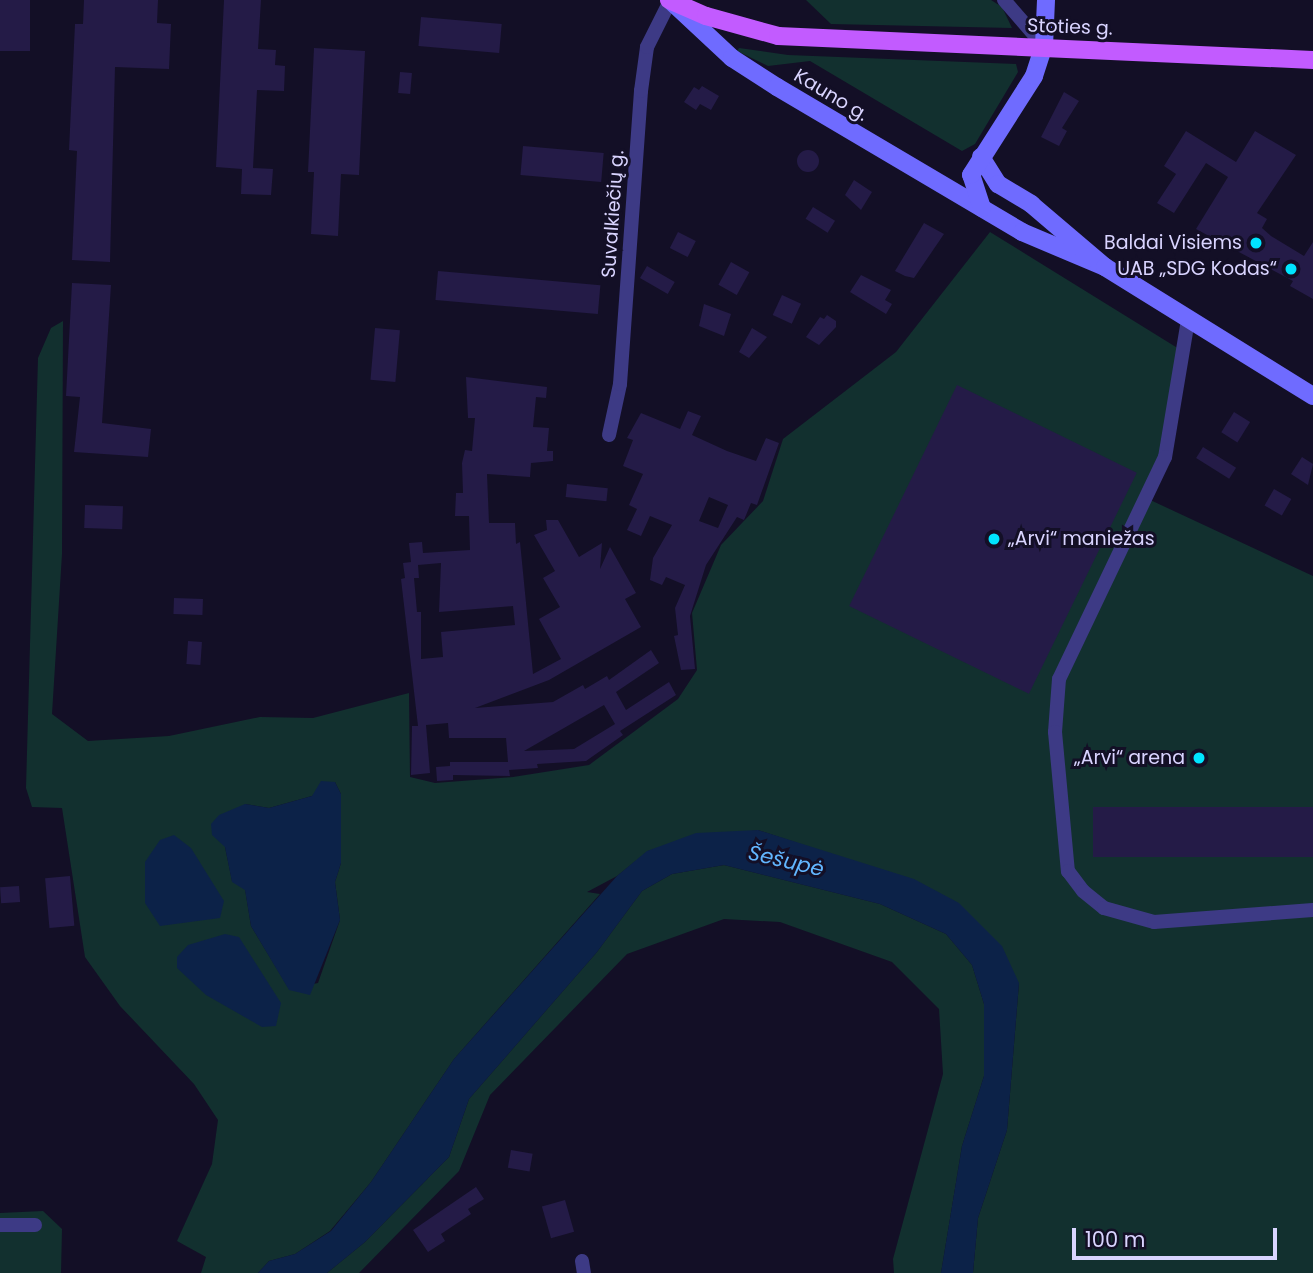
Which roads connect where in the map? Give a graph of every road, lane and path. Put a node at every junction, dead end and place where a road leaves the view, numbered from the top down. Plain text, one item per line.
1 (670, 0) edge
2 (1004, 0) edge
3 (1046, 0) edge
4 (825, 40) joint
5 (1044, 46) junction
6 (1313, 60) edge
7 (981, 158) junction
8 (982, 208) junction
9 (1105, 267) junction
10 (1188, 320) junction
11 (1313, 396) edge
12 (609, 435) dead end
13 (1313, 910) edge
14 (0, 1225) edge
15 (35, 1225) dead end

1 - 4 main road, Kauno g.
1 - 8 main road, Kauno g.
1 - 12 street, Suvalkiečių g.
2 - 5 street
3 - 5 main road
4 - 5 main road, Stoties g.
5 - 6 main road, Stoties g.
5 - 7 main road
7 - 8 main road
7 - 9 main road, Kauno g.
8 - 9 main road, Kauno g.
9 - 10 main road, Kauno g.
10 - 11 main road, Kauno g.
10 - 13 street
14 - 15 street

